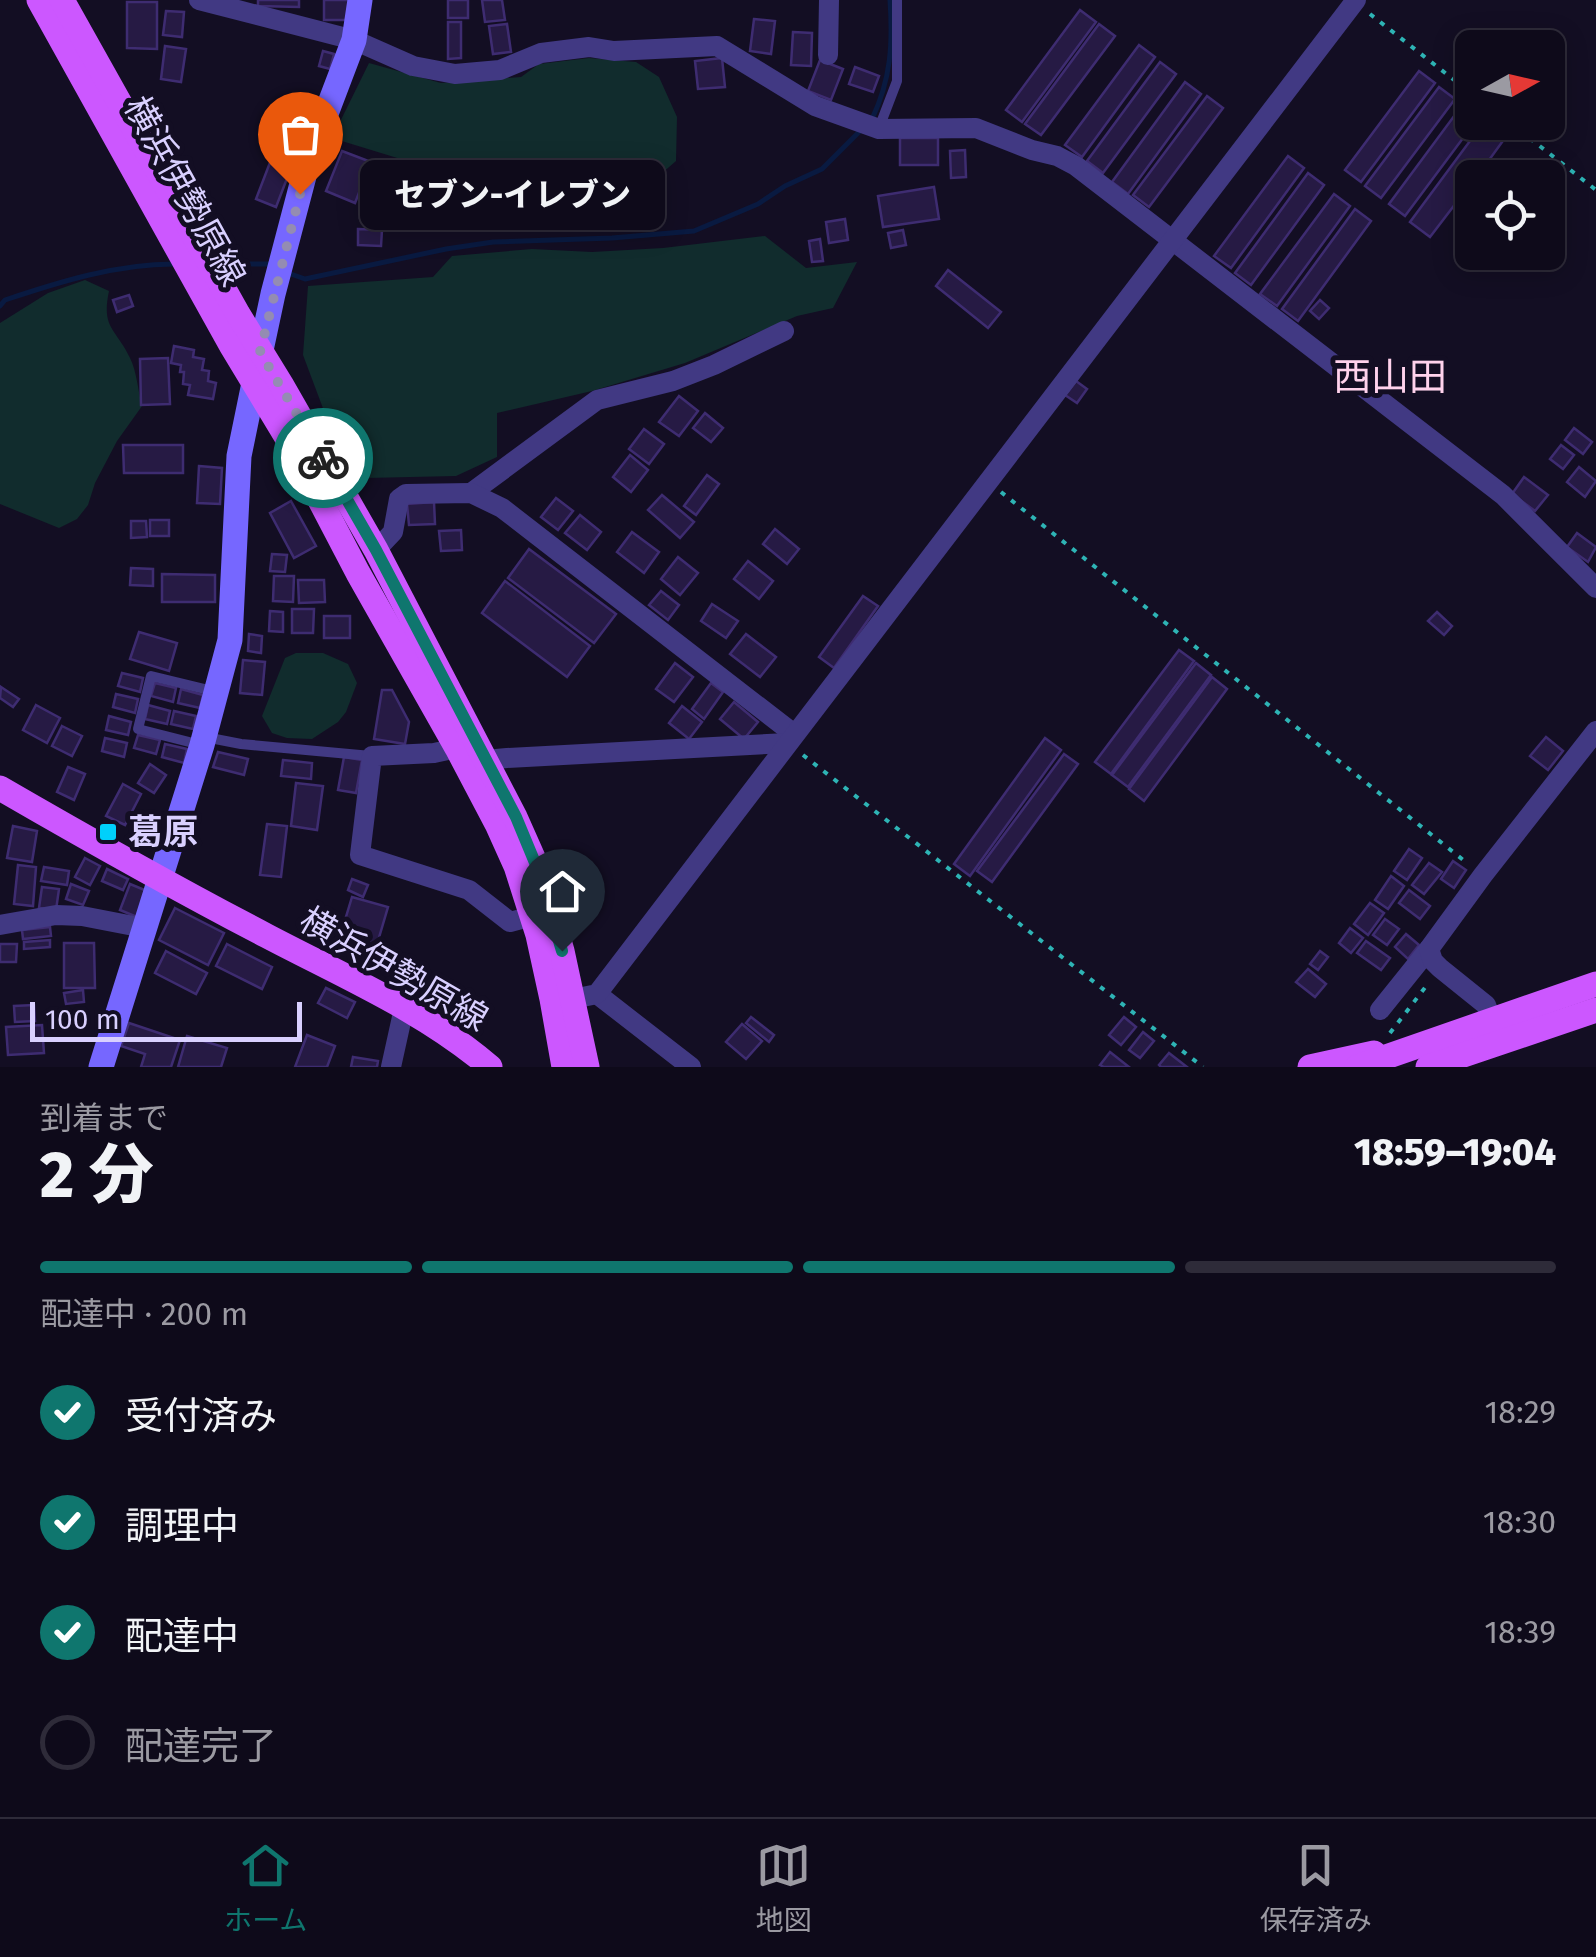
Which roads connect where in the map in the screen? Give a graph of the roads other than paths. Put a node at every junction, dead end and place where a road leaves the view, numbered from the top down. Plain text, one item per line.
1 (39, 0) edge
2 (62, 0) edge
3 (199, 0) edge
4 (360, 0) edge
5 (830, 0) edge
6 (897, 0) edge
7 (1354, 1) edge
8 (354, 40) junction
9 (828, 55) dead end
10 (878, 128) junction
11 (1171, 241) junction
12 (784, 332) dead end
13 (260, 352) junction
14 (254, 384) junction
15 (470, 493) junction
16 (376, 550) junction
17 (1596, 588) edge
18 (217, 692) junction
19 (1596, 732) edge
20 (791, 739) junction
21 (204, 741) junction
22 (457, 748) junction
23 (372, 756) junction
24 (488, 764) junction
25 (0, 788) edge
26 (160, 880) junction
27 (532, 916) junction
28 (0, 925) edge
29 (144, 928) junction
30 (1429, 948) junction
31 (1596, 984) edge
32 (585, 997) junction
33 (404, 1008) junction
34 (1380, 1010) dead end
35 (1596, 1010) edge
36 (1492, 1021) junction
37 (1427, 1061) edge
38 (101, 1067) edge
39 (391, 1067) edge
40 (490, 1067) edge
41 (564, 1067) edge
42 (587, 1067) edge
43 (691, 1067) edge
44 (1310, 1067) edge
45 (1357, 1067) edge

1 - 14 main road, 横浜伊勢原線
2 - 13 main road, 横浜伊勢原線
3 - 8 street
4 - 8 street
5 - 9 street
6 - 10 lane
7 - 11 street
8 - 10 street
8 - 13 street
10 - 11 street
11 - 17 street
11 - 20 street
12 - 15 street
13 - 14 street
13 - 16 main road, 横浜伊勢原線
14 - 18 street
14 - 22 main road, 横浜伊勢原線
15 - 16 street
15 - 20 street
16 - 24 main road, 横浜伊勢原線
18 - 21 street
18 - 21 lane
19 - 30 street
20 - 24 street
20 - 32 street
21 - 23 lane
21 - 26 street
22 - 23 street
22 - 27 main road, 横浜伊勢原線
23 - 27 street
24 - 32 main road, 横浜伊勢原線
25 - 26 main road, 横浜伊勢原線
26 - 29 street
26 - 33 main road, 横浜伊勢原線
27 - 41 main road, 横浜伊勢原線
28 - 29 street
29 - 38 street
30 - 34 street
30 - 36 street
31 - 36 main road
32 - 42 main road, 横浜伊勢原線
32 - 43 street
33 - 39 street
33 - 40 main road, 横浜伊勢原線
35 - 37 main road
36 - 37 main road
37 - 44 main road
37 - 45 main road

